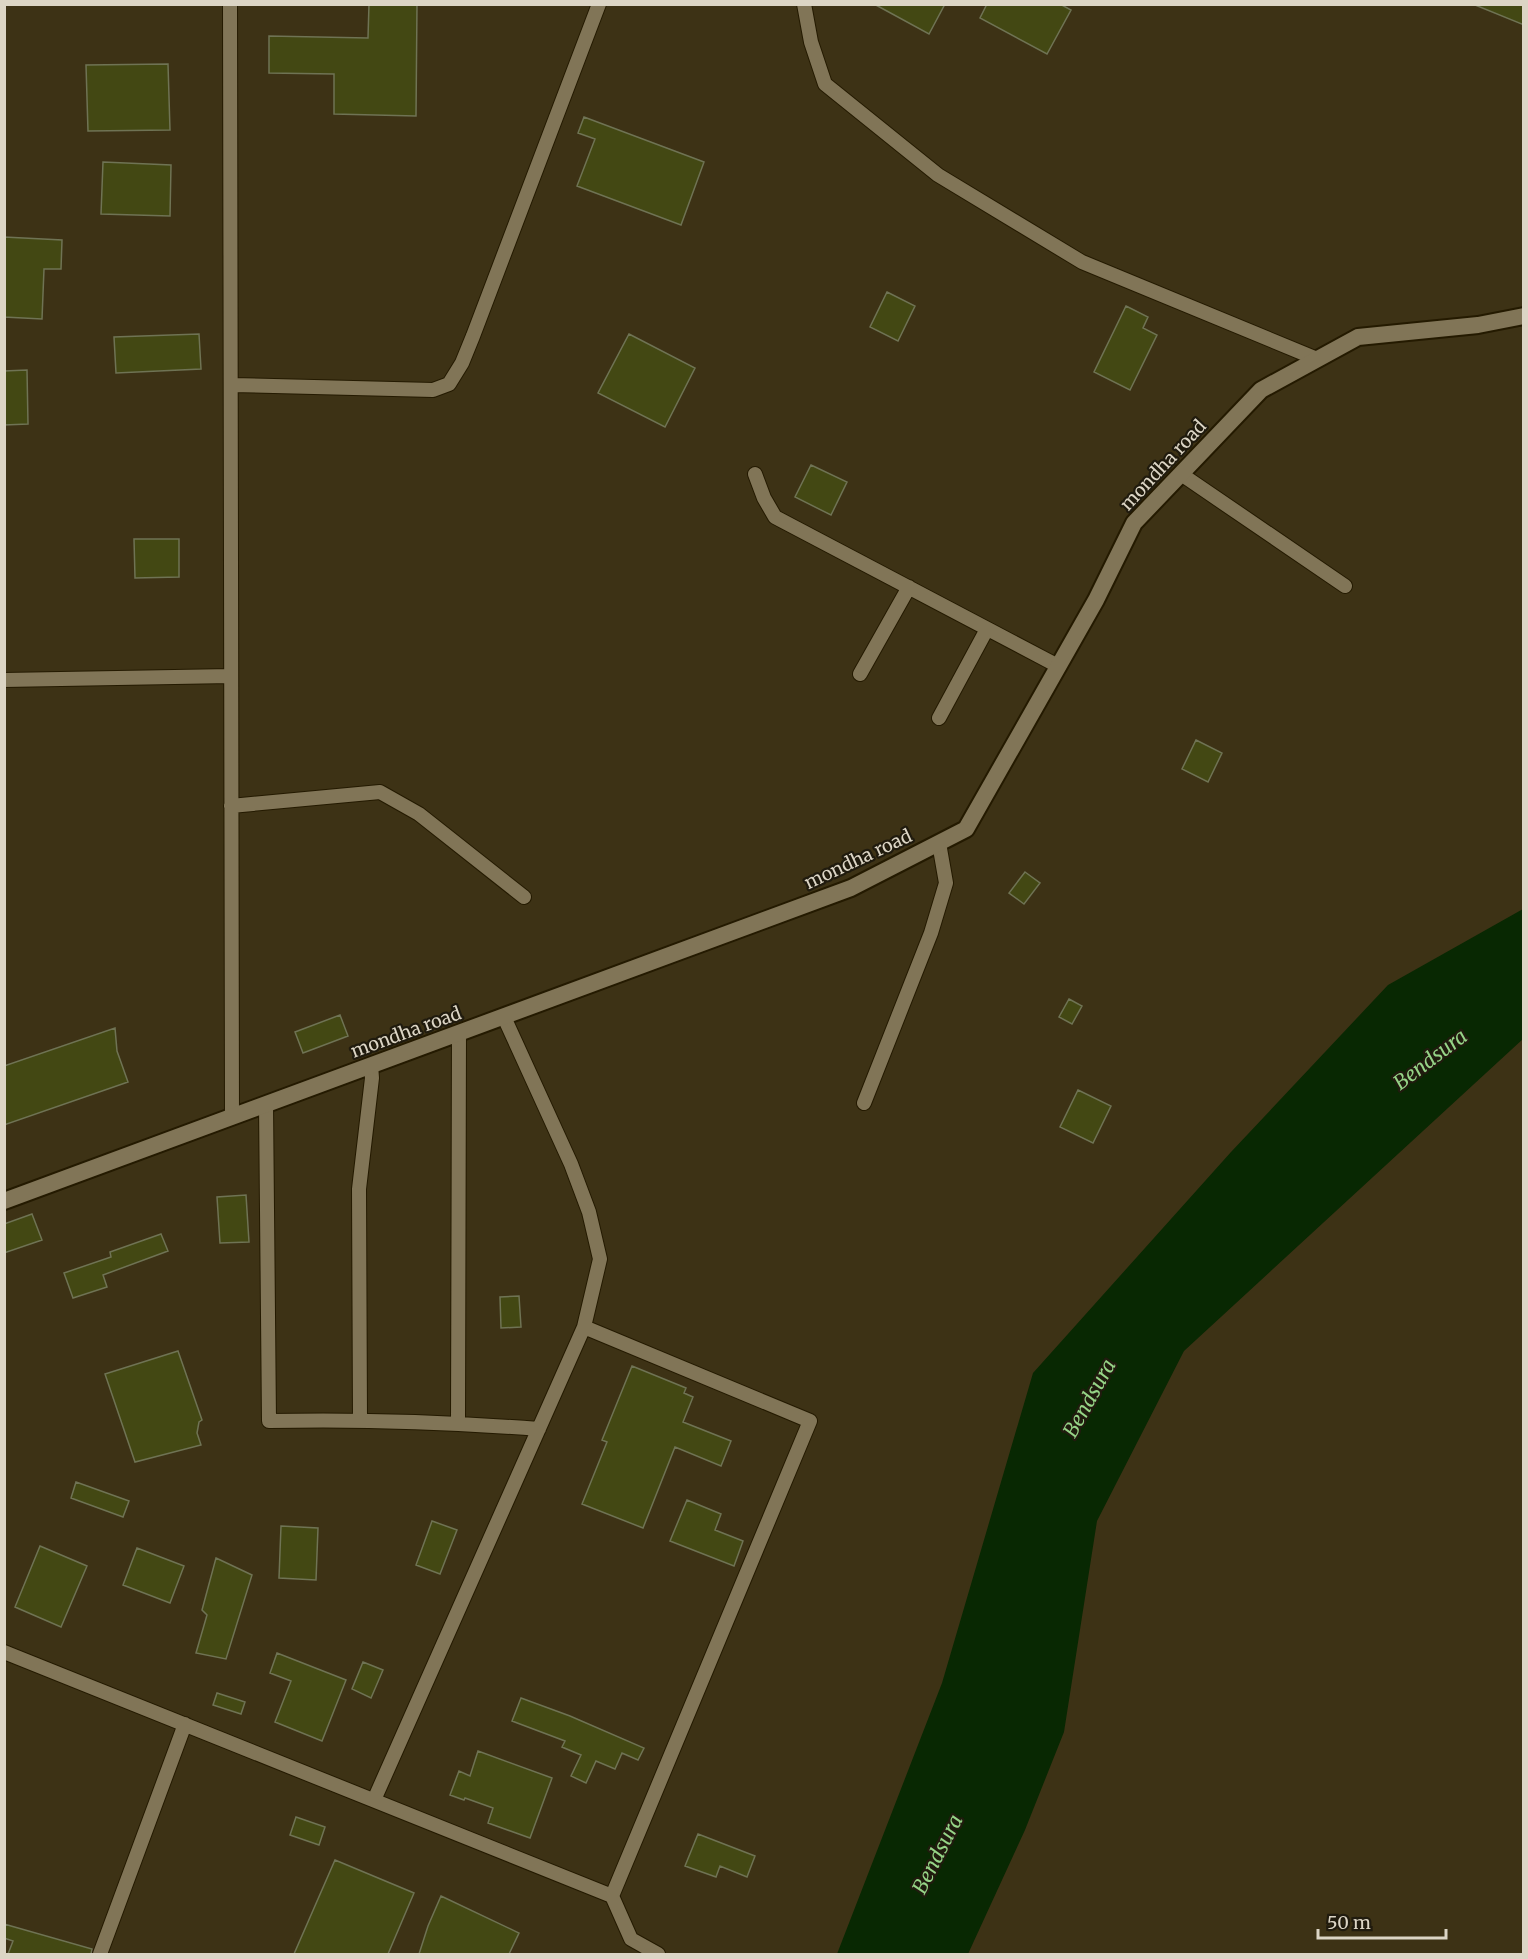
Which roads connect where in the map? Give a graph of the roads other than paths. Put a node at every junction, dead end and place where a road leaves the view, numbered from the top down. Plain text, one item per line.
1 (230, 4) edge
2 (598, 4) edge
3 (804, 4) edge
4 (1524, 316) edge
5 (1317, 359) junction
6 (231, 385) junction
7 (755, 474) dead end
8 (1181, 474) junction
9 (1345, 586) dead end
10 (909, 587) junction
11 (987, 629) junction
12 (1058, 666) junction
13 (860, 674) dead end
14 (231, 676) junction
15 (4, 680) edge
16 (939, 718) dead end
17 (231, 806) junction
18 (939, 843) junction
19 (524, 897) dead end
20 (504, 1017) junction
21 (459, 1033) junction
22 (371, 1065) junction
23 (864, 1103) dead end
24 (266, 1104) junction
25 (232, 1117) junction
26 (4, 1201) edge
27 (584, 1327) junction
28 (360, 1419) junction
29 (458, 1423) junction
30 (539, 1429) junction
31 (4, 1652) edge
32 (185, 1724) junction
33 (374, 1800) junction
34 (612, 1896) junction
35 (100, 1954) edge
36 (658, 1954) edge

1 - 6 street
2 - 6 street
3 - 5 street
4 - 5 street, mondha road
5 - 8 street, mondha road
6 - 14 street
7 - 10 street
8 - 9 street
8 - 12 street, mondha road
10 - 11 street
10 - 13 street
11 - 12 street
11 - 16 street
12 - 18 street, mondha road
14 - 15 street
14 - 17 street
17 - 19 street
17 - 25 street
18 - 20 street, mondha road
18 - 23 street
20 - 21 street, mondha road
20 - 27 street
21 - 22 street, mondha road
21 - 29 street
22 - 24 street, mondha road
22 - 28 street
24 - 25 street, mondha road
24 - 28 street
25 - 26 street, mondha road
27 - 30 street
27 - 34 street
28 - 29 street
29 - 30 street
30 - 33 street
31 - 32 street
32 - 33 street
32 - 35 street
33 - 34 street
34 - 36 street

